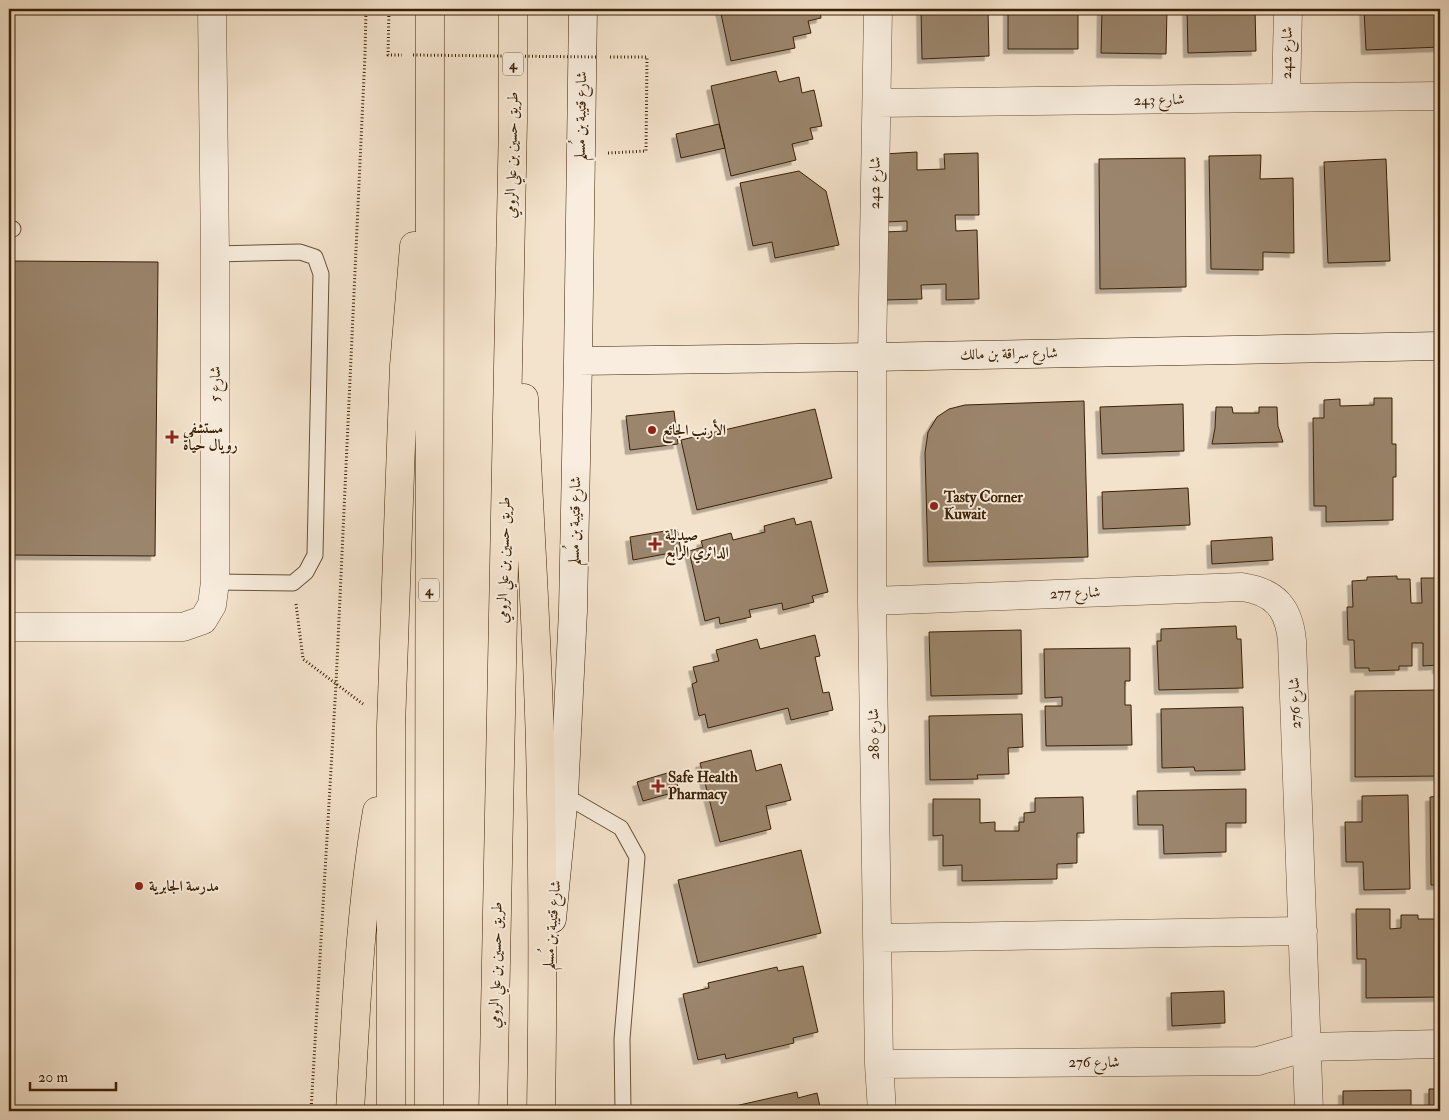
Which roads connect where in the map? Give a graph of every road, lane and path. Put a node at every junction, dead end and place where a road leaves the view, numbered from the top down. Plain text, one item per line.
1 (212, 9) edge
2 (366, 9) edge
3 (389, 9) edge
4 (430, 9) edge
5 (513, 9) edge
6 (583, 9) edge
7 (878, 9) edge
8 (1288, 9) edge
9 (388, 55) dead end
10 (421, 61) junction
11 (1440, 96) edge
12 (1286, 98) junction
13 (877, 103) junction
14 (513, 120) junction
15 (581, 154) junction
16 (215, 254) junction
17 (1440, 346) edge
18 (872, 357) junction
19 (578, 360) junction
20 (215, 582) junction
21 (293, 583) junction
22 (872, 601) junction
23 (1275, 601) joint
24 (9, 627) edge
25 (336, 684) junction
26 (391, 726) junction
27 (564, 795) junction
28 (1303, 930) junction
29 (878, 938) junction
30 (542, 1032) junction
31 (1440, 1044) edge
32 (1306, 1047) junction
33 (879, 1064) junction
34 (311, 1111) edge
35 (350, 1111) edge
36 (391, 1111) edge
37 (429, 1111) edge
38 (493, 1111) edge
39 (541, 1111) edge
40 (622, 1111) edge
41 (882, 1111) edge
42 (1309, 1111) edge

1 - 16 street, شارع 5
2 - 25 path
3 - 9 path
4 - 10 highway, 4
5 - 14 highway, طريق حسين بن علي الرومي / 4
6 - 15 street, شارع قتيبة بن مُسلم
7 - 13 street, شارع 242
8 - 12 street, شارع 242
10 - 15 path, bridge
10 - 26 highway
10 - 37 highway, 4
11 - 12 street, شارع 243
12 - 13 street, شارع 243
13 - 18 street, شارع 242
14 - 30 highway
14 - 38 highway, طريق حسين بن علي الرومي / 4
15 - 19 street, شارع قتيبة بن مُسلم
16 - 20 street, شارع 5
16 - 21 lane
17 - 18 street, شارع سراقة بن مالك
18 - 19 street, شارع سراقة بن مالك
18 - 22 street, شارع 280
19 - 27 street, شارع قتيبة بن مُسلم
20 - 21 lane
20 - 24 street, شارع 5
21 - 25 path
22 - 23 street, شارع 277
22 - 29 street, شارع 280
23 - 28 street, شارع 276
25 - 26 path
25 - 34 path
26 - 35 highway
26 - 36 highway
27 - 30 street, شارع قتيبة بن مُسلم
27 - 40 lane
28 - 29 street
28 - 32 street, شارع 276
29 - 33 street, شارع 280
30 - 39 highway
31 - 32 street, شارع 276
32 - 33 street, شارع 276
32 - 42 street, شارع 276
33 - 41 street, شارع 280

